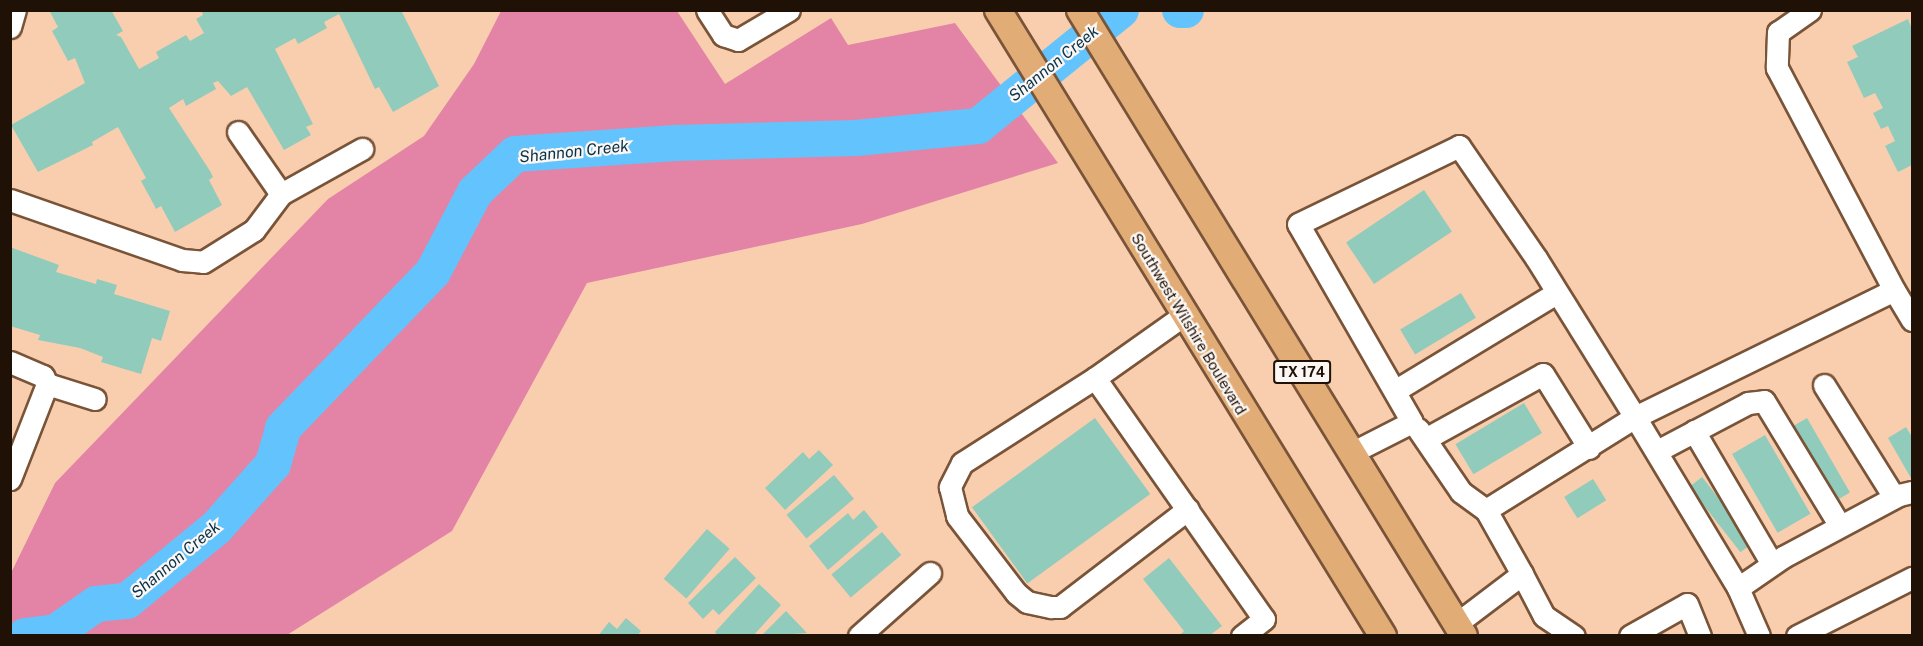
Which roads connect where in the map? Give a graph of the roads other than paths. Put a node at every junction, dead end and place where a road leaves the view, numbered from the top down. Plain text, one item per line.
1 (15, 10) edge
2 (707, 10) edge
3 (789, 10) edge
4 (998, 10) edge
5 (1810, 10) edge
6 (1082, 14) edge
7 (10, 27) edge
8 (238, 132) dead end
9 (362, 149) dead end
10 (281, 194) junction
11 (10, 200) edge
12 (1894, 290) junction
13 (1556, 293) junction
14 (1184, 315) junction
15 (1912, 320) edge
16 (10, 362) edge
17 (1095, 378) junction
18 (47, 384) junction
19 (1824, 385) dead end
20 (1396, 390) junction
21 (95, 399) dead end
22 (1635, 417) junction
23 (1412, 422) junction
24 (1694, 431) junction
25 (1427, 438) junction
26 (1589, 448) junction
27 (1657, 451) junction
28 (1351, 453) junction
29 (10, 479) edge
30 (1904, 494) edge
31 (1188, 509) junction
32 (1485, 510) junction
33 (1840, 526) junction
34 (1772, 564) junction
35 (930, 573) dead end
36 (1522, 574) junction
37 (1912, 578) edge
38 (1738, 588) junction
39 (1460, 630) edge
40 (859, 636) edge
41 (1242, 636) edge
42 (1383, 636) edge
43 (1574, 636) edge
44 (1630, 636) edge
45 (1700, 636) edge
46 (1759, 636) edge
47 (1797, 636) edge

1 - 7 street
2 - 3 street
4 - 14 main road, Southwest Wilshire Boulevard
5 - 12 street
6 - 28 main road, TX 174
8 - 10 street
9 - 10 street
10 - 11 street
12 - 15 street
12 - 22 street
13 - 20 street
13 - 20 street
13 - 22 street
14 - 17 street
14 - 42 main road, Southwest Wilshire Boulevard
16 - 18 street
17 - 31 street
17 - 31 street
18 - 21 street
18 - 29 street
19 - 30 street
20 - 23 street
22 - 26 street
22 - 27 street
23 - 25 street
23 - 28 street
24 - 27 street
24 - 33 street
24 - 34 street
25 - 26 street
25 - 32 street
26 - 32 street
27 - 38 street
28 - 39 main road, TX 174
30 - 33 street
31 - 41 street
32 - 36 street
33 - 34 street
34 - 38 street
35 - 40 street
36 - 39 street
36 - 43 street
37 - 47 street
38 - 46 street
44 - 45 street

